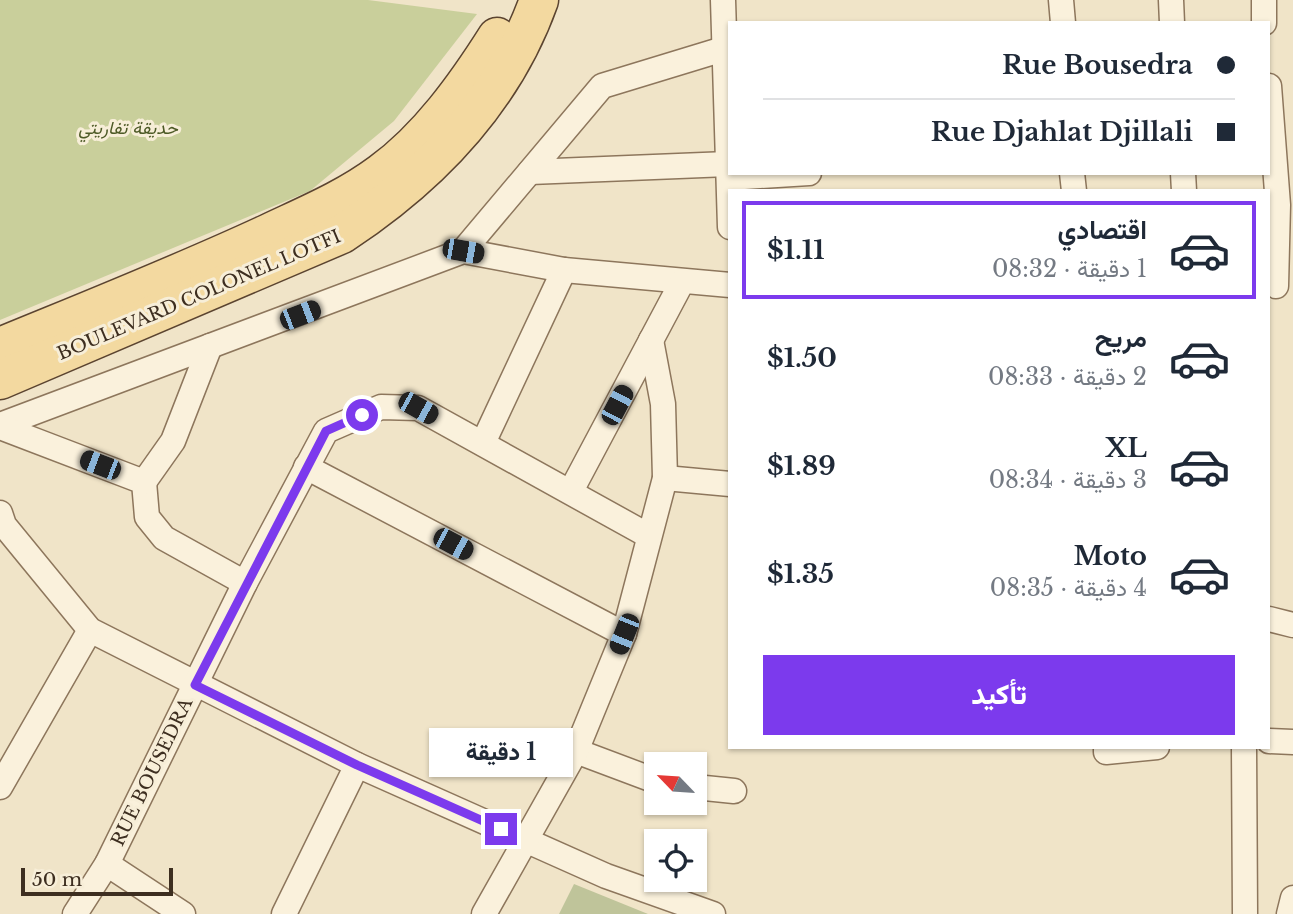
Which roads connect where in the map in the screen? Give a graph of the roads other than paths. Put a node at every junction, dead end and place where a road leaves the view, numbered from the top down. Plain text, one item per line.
1 (514, 0) edge
2 (539, 0) edge
3 (723, 0) edge
4 (1061, 0) edge
5 (1171, 0) edge
6 (1264, 0) edge
7 (1063, 21) edge
8 (1172, 21) edge
9 (1264, 21) edge
10 (728, 47) edge
11 (1270, 93) edge
12 (728, 171) edge
13 (530, 172) junction
14 (1285, 205) edge
15 (463, 251) junction
16 (564, 270) junction
17 (682, 282) junction
18 (728, 285) edge
19 (1279, 286) edge
20 (651, 340) junction
21 (210, 346) junction
22 (0, 347) edge
23 (0, 380) edge
24 (0, 426) edge
25 (483, 443) junction
26 (306, 467) junction
27 (665, 478) junction
28 (144, 482) junction
29 (728, 484) edge
30 (571, 491) junction
31 (1, 524) edge
32 (649, 536) junction
33 (245, 583) junction
34 (1270, 619) edge
35 (1293, 625) edge
36 (90, 630) junction
37 (624, 634) junction
38 (195, 685) junction
39 (1270, 740) edge
40 (1293, 742) edge
41 (1106, 749) edge
42 (1137, 749) edge
43 (1244, 749) edge
44 (576, 751) junction
45 (357, 765) junction
46 (644, 776) edge
47 (0, 787) edge
48 (707, 789) edge
49 (734, 791) dead end
50 (524, 840) junction
51 (107, 864) junction
52 (1293, 898) edge
53 (75, 914) edge
54 (183, 914) edge
55 (284, 914) edge
56 (484, 914) edge
57 (713, 914) edge
58 (1245, 914) edge
59 (1289, 914) edge

1 - 22 main road, BOULEVARD COLONEL LOTFI
2 - 23 main road, BOULEVARD COLONEL LOTFI
3 - 10 street
4 - 7 street
5 - 8 street
6 - 9 street
10 - 13 street
11 - 14 street
12 - 13 street
13 - 15 street
14 - 19 street
15 - 16 street
15 - 21 street
16 - 17 street
16 - 25 street
17 - 18 street
17 - 20 street
20 - 27 street
20 - 30 street
21 - 24 street
21 - 28 street
24 - 28 street
25 - 26 street, RUE BOUSEDRA
25 - 30 street
26 - 33 street, RUE BOUSEDRA
26 - 37 street
27 - 29 street
27 - 32 street
28 - 33 street
30 - 32 street
31 - 36 street
32 - 37 street
33 - 38 street, RUE BOUSEDRA
34 - 35 street
36 - 38 street
36 - 47 street
37 - 44 street
38 - 45 street
38 - 51 street, RUE BOUSEDRA
39 - 40 street
41 - 42 street
43 - 58 street
44 - 46 street
44 - 50 street
45 - 50 street
45 - 55 street
48 - 49 street
50 - 56 street
50 - 57 street
51 - 53 street, RUE BOUSEDRA
51 - 54 street
52 - 59 street

